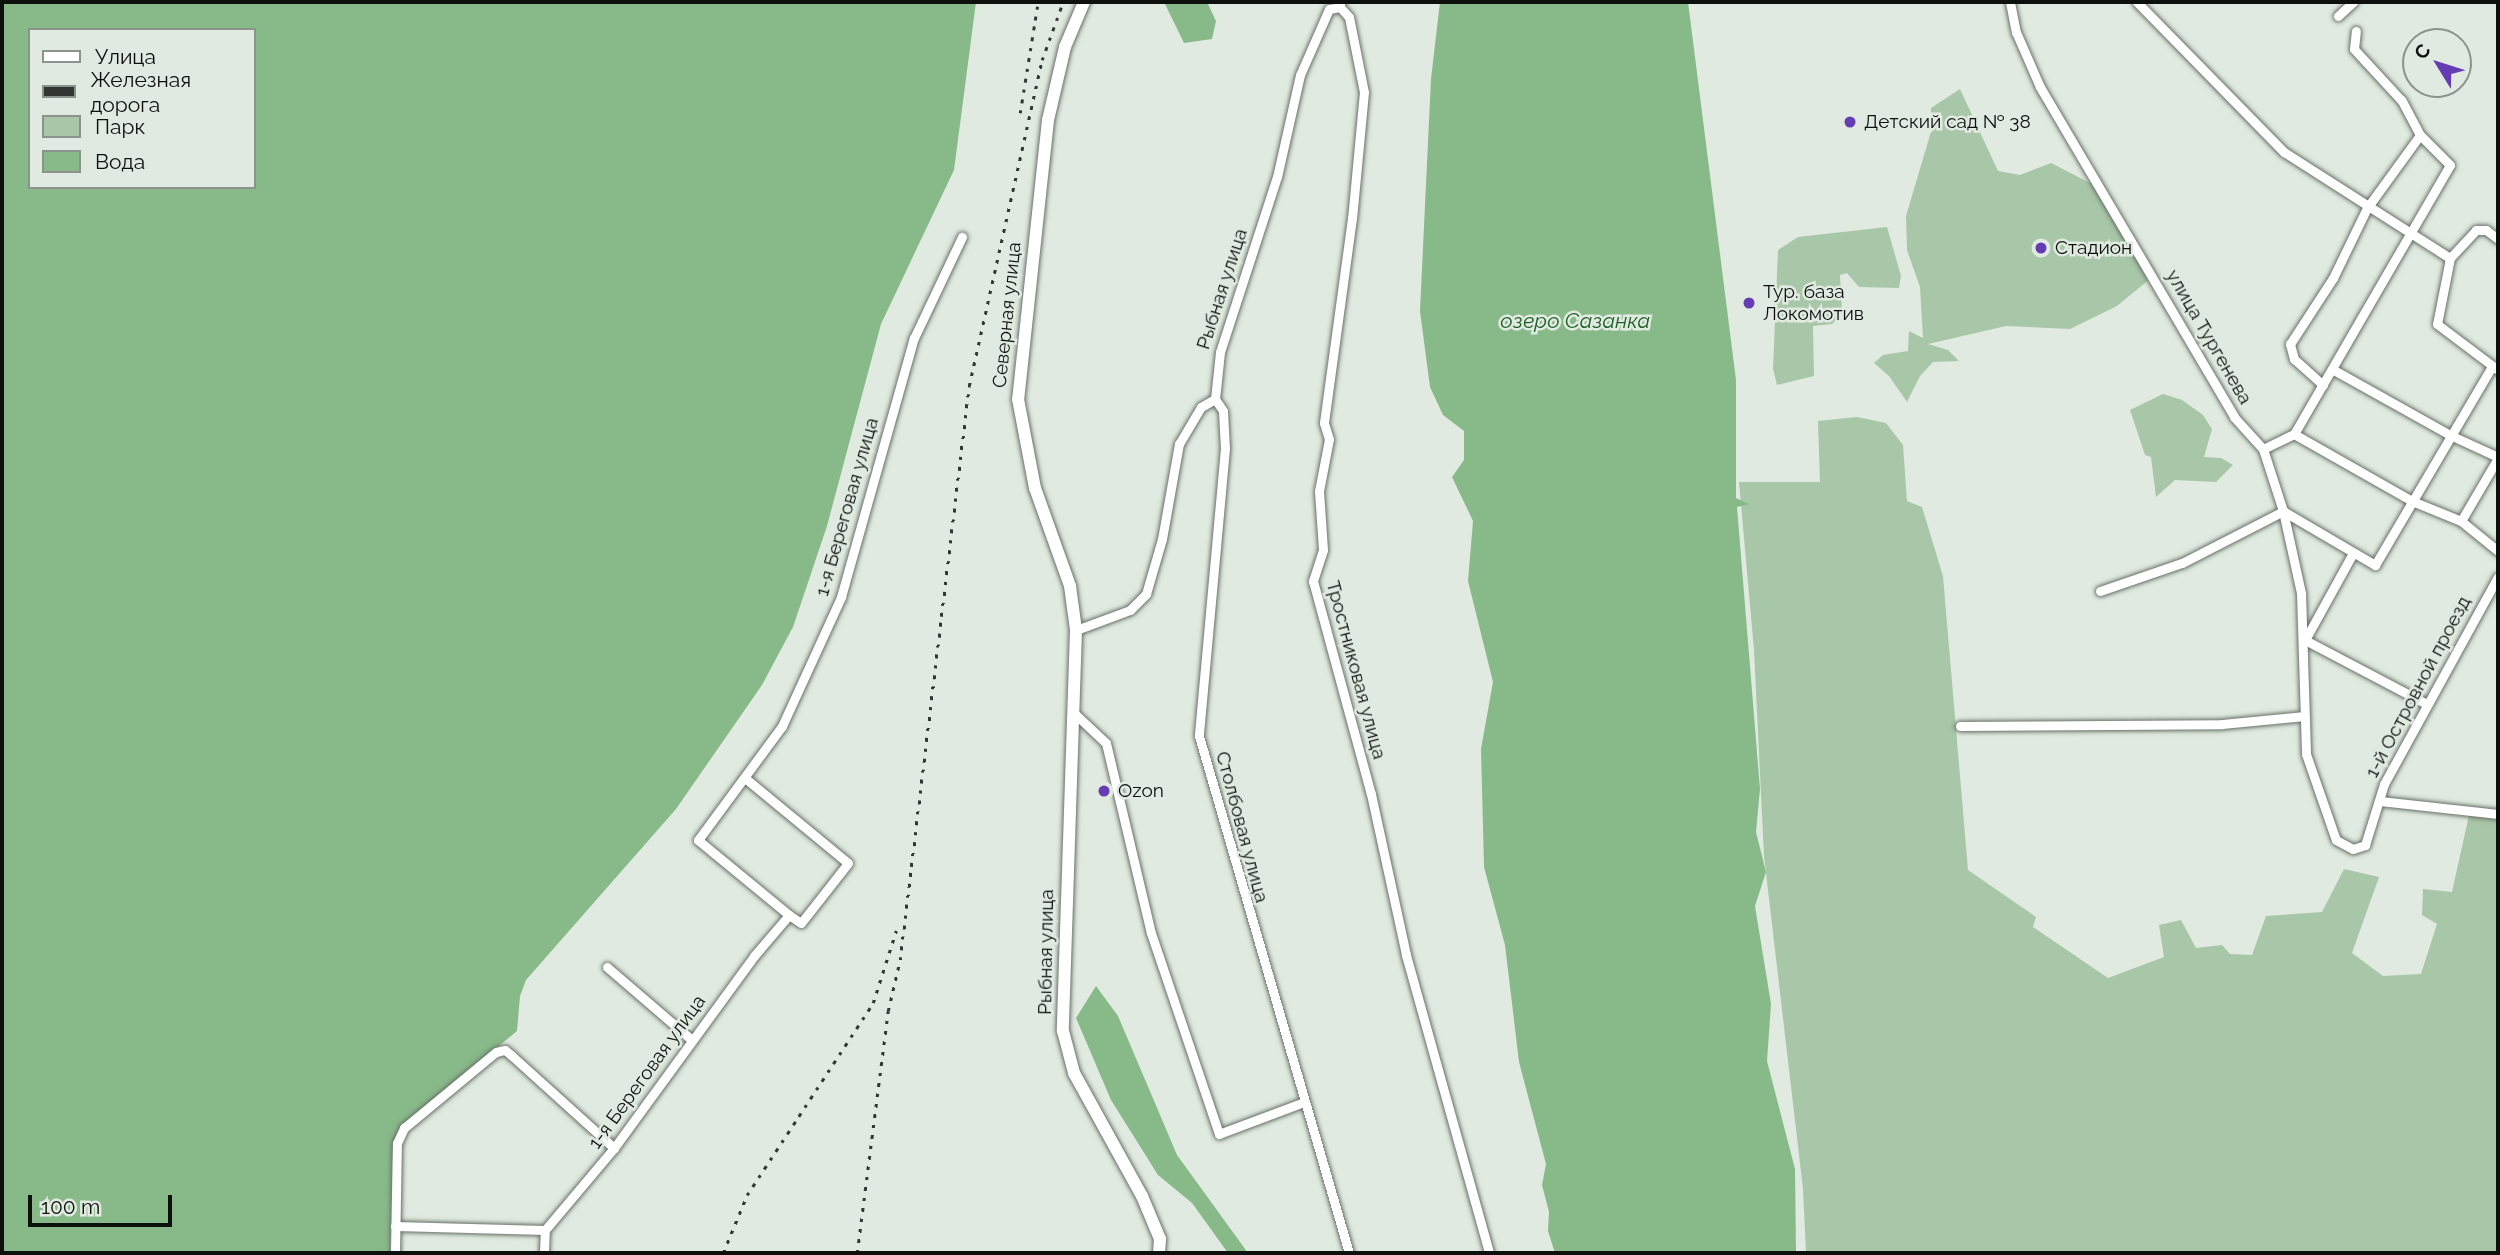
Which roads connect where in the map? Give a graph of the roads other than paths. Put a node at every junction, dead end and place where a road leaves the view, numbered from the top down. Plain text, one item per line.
1 (1084, 2) edge
2 (2010, 2) edge
3 (2137, 2) edge
4 (2353, 2) edge
5 (1340, 4) edge
6 (2338, 16) dead end
7 (2356, 31) dead end
8 (2420, 135) junction
9 (2367, 208) junction
10 (2411, 233) junction
11 (962, 237) dead end
12 (2498, 239) edge
13 (2450, 258) junction
14 (2495, 368) edge
15 (2332, 369) junction
16 (2323, 385) junction
17 (1215, 399) junction
18 (2294, 434) junction
19 (2449, 435) junction
20 (2263, 449) junction
21 (2498, 457) edge
22 (2412, 501) junction
23 (2283, 511) junction
24 (2461, 521) junction
25 (2498, 551) edge
26 (2353, 553) junction
27 (2498, 578) edge
28 (2100, 591) dead end
29 (1076, 630) junction
30 (2305, 640) junction
31 (2427, 704) junction
32 (1074, 713) junction
33 (2305, 716) junction
34 (1960, 726) dead end
35 (746, 779) junction
36 (2380, 801) junction
37 (2498, 814) edge
38 (789, 915) junction
39 (607, 967) dead end
40 (692, 1040) junction
41 (1304, 1102) junction
42 (614, 1148) junction
43 (395, 1226) junction
44 (545, 1230) junction
45 (395, 1253) edge
46 (544, 1253) edge
47 (1160, 1253) edge
48 (1349, 1253) edge
49 (1489, 1253) edge

1 - 29 street, Северная улица
2 - 20 street, улица Тургенева
3 - 9 street
4 - 6 street
5 - 17 street, Рыбная улица
5 - 49 street, Тростниковая улица
7 - 8 street
8 - 9 street
8 - 10 street
9 - 10 street
9 - 16 street
10 - 13 street
10 - 15 street
11 - 35 street, 1-я Береговая улица
12 - 13 street
13 - 14 street
14 - 19 street
15 - 16 street
15 - 19 street
16 - 18 street
17 - 29 street
17 - 41 street, Столбовая улица
18 - 20 street
18 - 22 street
19 - 21 street
19 - 22 street
20 - 23 street
21 - 24 street
22 - 24 street
22 - 26 street
23 - 26 street
23 - 28 street
23 - 30 street
24 - 25 street
26 - 30 street
27 - 31 street, 1-й Островной проезд
29 - 32 street, Рыбная улица
30 - 31 street
30 - 33 street
31 - 36 street, 1-й Островной проезд
32 - 41 street
32 - 47 street, Рыбная улица
33 - 34 street
33 - 36 street, 1-й Островной проезд
35 - 38 street, 1-я Береговая улица
35 - 38 street
36 - 37 street
38 - 40 street, 1-я Береговая улица
39 - 40 street
40 - 42 street, 1-я Береговая улица
41 - 48 street, Столбовая улица
42 - 43 street
42 - 44 street, 1-я Береговая улица
43 - 44 street
43 - 45 street
44 - 46 street

